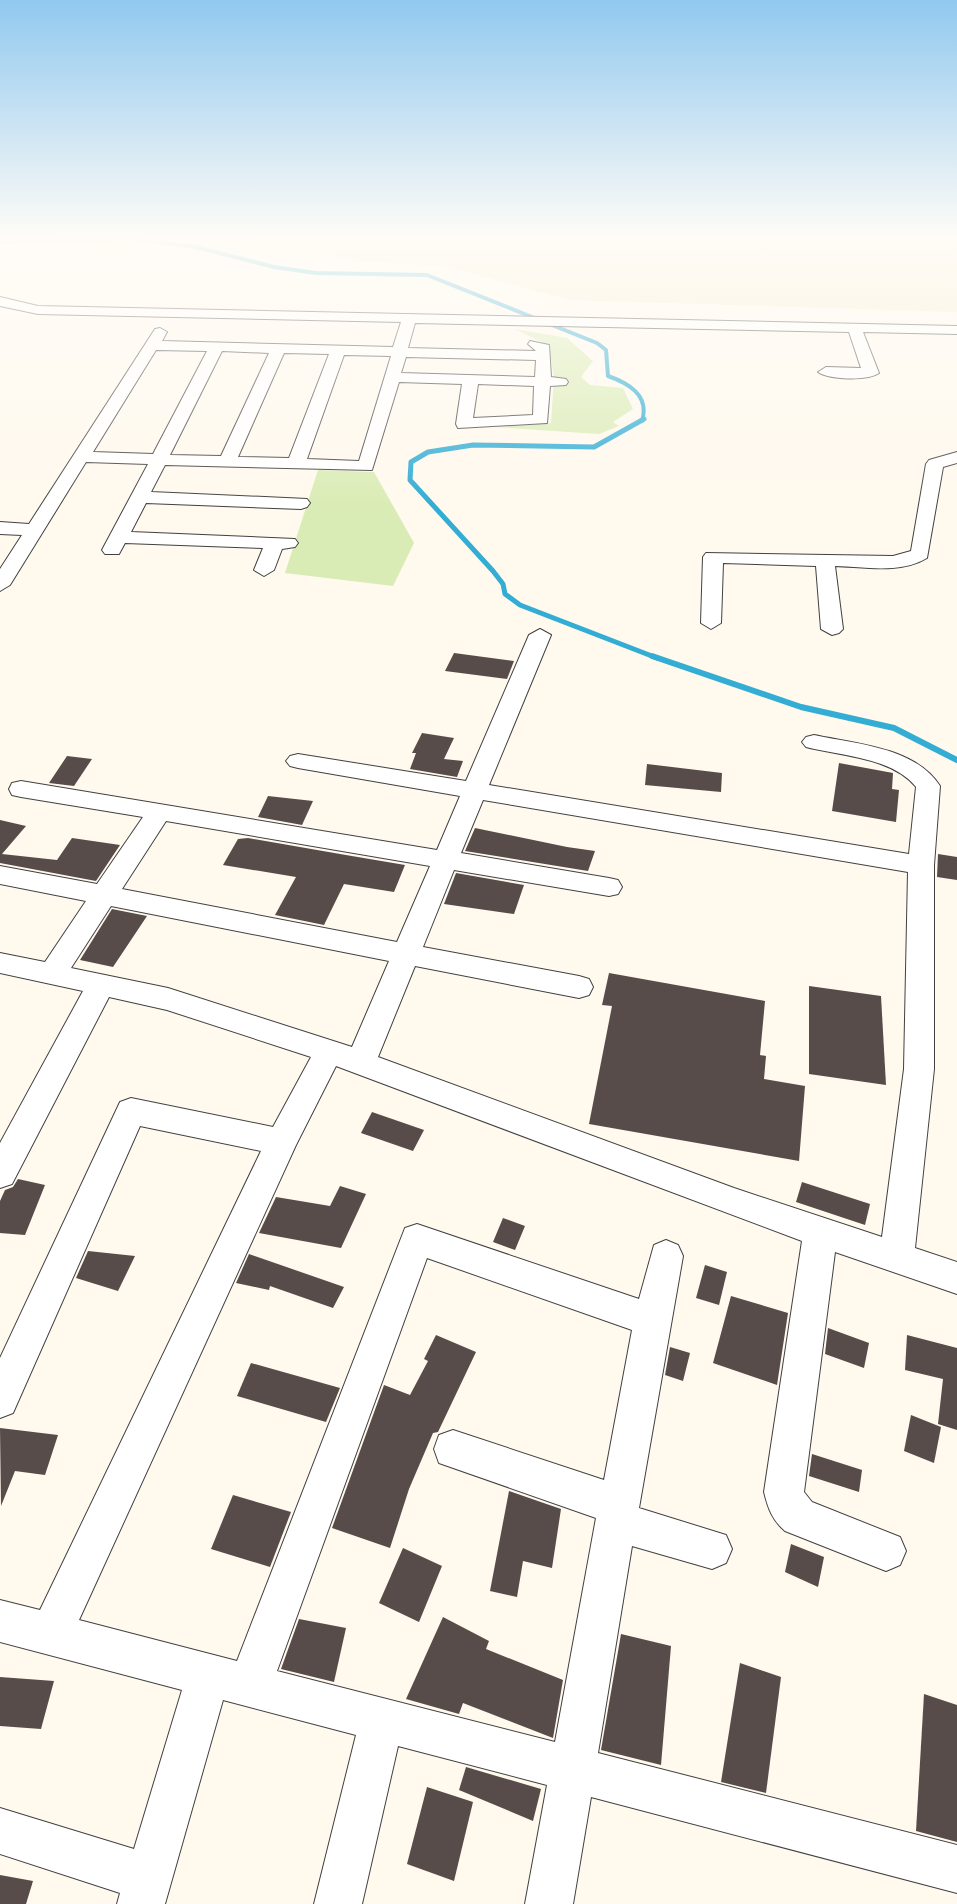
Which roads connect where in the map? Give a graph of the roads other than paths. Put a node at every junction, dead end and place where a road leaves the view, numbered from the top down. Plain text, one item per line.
1 (162, 327) edge
2 (407, 327) edge
3 (507, 327) edge
4 (657, 327) edge
5 (689, 327) edge
6 (856, 333) junction
7 (957, 333) edge
8 (151, 345) junction
9 (217, 347) junction
10 (278, 349) junction
11 (338, 350) junction
12 (400, 352) junction
13 (544, 356) junction
14 (826, 372) dead end
15 (393, 377) junction
16 (471, 379) junction
17 (543, 381) junction
18 (561, 382) dead end
19 (81, 457) junction
20 (957, 457) edge
21 (158, 459) junction
22 (227, 462) junction
23 (296, 464) junction
24 (139, 497) junction
25 (301, 503) dead end
26 (0, 528) edge
27 (35, 530) junction
28 (8, 560) edge
29 (825, 561) junction
30 (264, 570) dead end
31 (0, 585) edge
32 (711, 623) dead end
33 (832, 629) dead end
34 (540, 635) dead end
35 (814, 742) dead end
36 (298, 761) dead end
37 (21, 789) dead end
38 (473, 789) junction
39 (159, 812) junction
40 (447, 859) junction
41 (921, 865) junction
42 (0, 875) edge
43 (609, 887) dead end
44 (105, 895) junction
45 (407, 953) junction
46 (0, 963) edge
47 (52, 974) junction
48 (101, 984) junction
49 (579, 987) dead end
50 (345, 1058) junction
51 (281, 1142) junction
52 (0, 1174) edge
53 (820, 1233) junction
54 (666, 1256) dead end
55 (897, 1259) junction
56 (957, 1278) edge
57 (652, 1320) junction
58 (0, 1400) edge
59 (453, 1449) dead end
60 (616, 1513) junction
61 (712, 1549) dead end
62 (886, 1551) dead end
63 (0, 1621) edge
64 (51, 1634) junction
65 (229, 1680) junction
66 (382, 1720) junction
67 (571, 1769) junction
68 (0, 1831) edge
69 (957, 1869) edge
70 (145, 1891) edge
71 (338, 1904) edge
72 (549, 1904) edge

1 - 8 street
2 - 12 street
3 - 13 street
4 - 6 street
5 - 7 street
6 - 7 street
6 - 14 street
8 - 9 street
8 - 19 street
9 - 10 street
9 - 21 street
10 - 11 street
10 - 22 street
11 - 12 street
11 - 23 street
12 - 13 street
12 - 15 street
13 - 17 street
15 - 16 street
15 - 23 street
16 - 17 street
16 - 17 street
17 - 18 street
19 - 21 street
19 - 27 street
20 - 29 street
21 - 22 street
21 - 24 street
22 - 23 street
24 - 25 street
24 - 30 street
26 - 27 street
27 - 28 street
28 - 31 street
29 - 32 street
29 - 33 street
34 - 38 street
35 - 41 street
36 - 38 street
37 - 39 street
38 - 40 street
38 - 41 street
39 - 40 street
39 - 44 street
40 - 43 street
40 - 45 street
41 - 55 street
42 - 44 street
44 - 45 street
44 - 47 street
45 - 49 street
45 - 50 street
46 - 47 street
47 - 48 street
48 - 50 street
48 - 52 street
50 - 51 street
50 - 53 street
51 - 58 street
51 - 64 street
53 - 55 street
53 - 62 street
54 - 57 street
55 - 56 street
57 - 60 street
57 - 65 street
59 - 60 street
60 - 61 street
60 - 67 street
63 - 64 street
64 - 65 street
65 - 66 street
65 - 70 street
66 - 67 street
66 - 71 street
67 - 69 street
67 - 72 street
68 - 70 street

